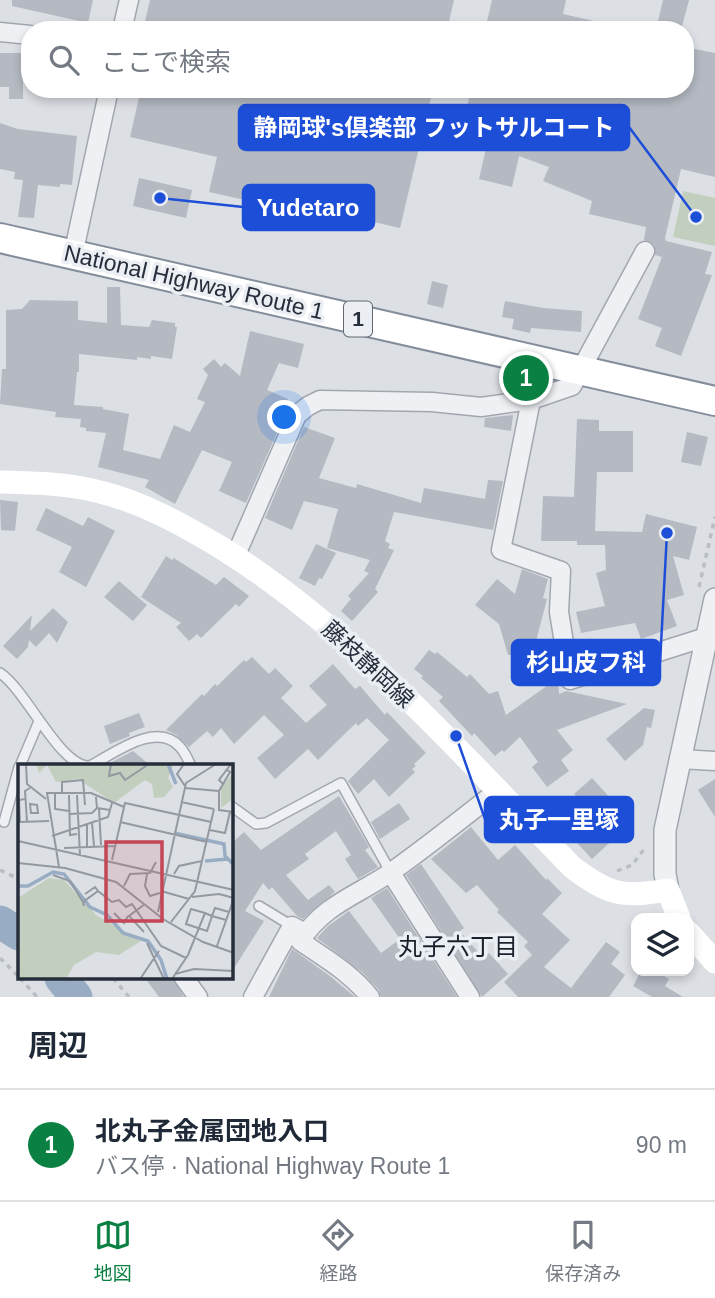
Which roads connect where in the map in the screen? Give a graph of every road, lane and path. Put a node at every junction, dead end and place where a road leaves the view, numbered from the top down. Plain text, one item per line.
1 (129, 0) edge
2 (124, 21) edge
3 (0, 32) edge
4 (21, 34) edge
5 (107, 98) edge
6 (0, 238) edge
7 (645, 251) dead end
8 (74, 255) junction
9 (581, 371) junction
10 (531, 400) junction
11 (715, 401) edge
12 (0, 482) edge
13 (715, 517) edge
14 (235, 557) junction
15 (709, 613) edge
16 (0, 673) edge
17 (39, 721) junction
18 (679, 759) junction
19 (715, 761) edge
20 (20, 764) edge
21 (80, 764) edge
22 (92, 764) edge
23 (190, 764) edge
24 (18, 770) edge
25 (497, 791) junction
26 (233, 807) edge
27 (4, 822) dead end
28 (646, 843) dead end
29 (0, 870) edge
30 (617, 871) dead end
31 (391, 873) junction
32 (18, 879) edge
33 (668, 890) junction
34 (258, 906) dead end
35 (678, 913) edge
36 (298, 930) junction
37 (694, 939) edge
38 (0, 958) edge
39 (715, 962) edge
40 (18, 975) edge
41 (22, 979) edge
42 (114, 979) edge
43 (185, 979) edge
44 (37, 997) edge
45 (129, 997) edge
46 (198, 997) edge
47 (253, 997) edge
48 (370, 997) edge
49 (470, 997) edge

1 - 2 street
3 - 4 street
5 - 8 street
6 - 8 highway, National Highway Route 1 / 1
7 - 9 street
8 - 9 highway, National Highway Route 1 / 1
9 - 10 street
9 - 11 highway, National Highway Route 1 / 1
10 - 14 street
10 - 15 street
12 - 14 main road, 藤枝静岡線
13 - 15 path
14 - 25 main road, 藤枝静岡線
15 - 18 street
16 - 17 lane
17 - 20 lane
17 - 21 lane
18 - 19 street
18 - 33 street
22 - 23 lane
24 - 27 lane
25 - 31 street
25 - 33 main road, 藤枝静岡線
26 - 31 lane
28 - 30 path
29 - 32 path
31 - 36 street
31 - 49 street
33 - 35 main road
34 - 36 lane
36 - 47 street
36 - 48 street
37 - 39 main road
38 - 40 path
41 - 44 path
42 - 45 path
43 - 46 street

